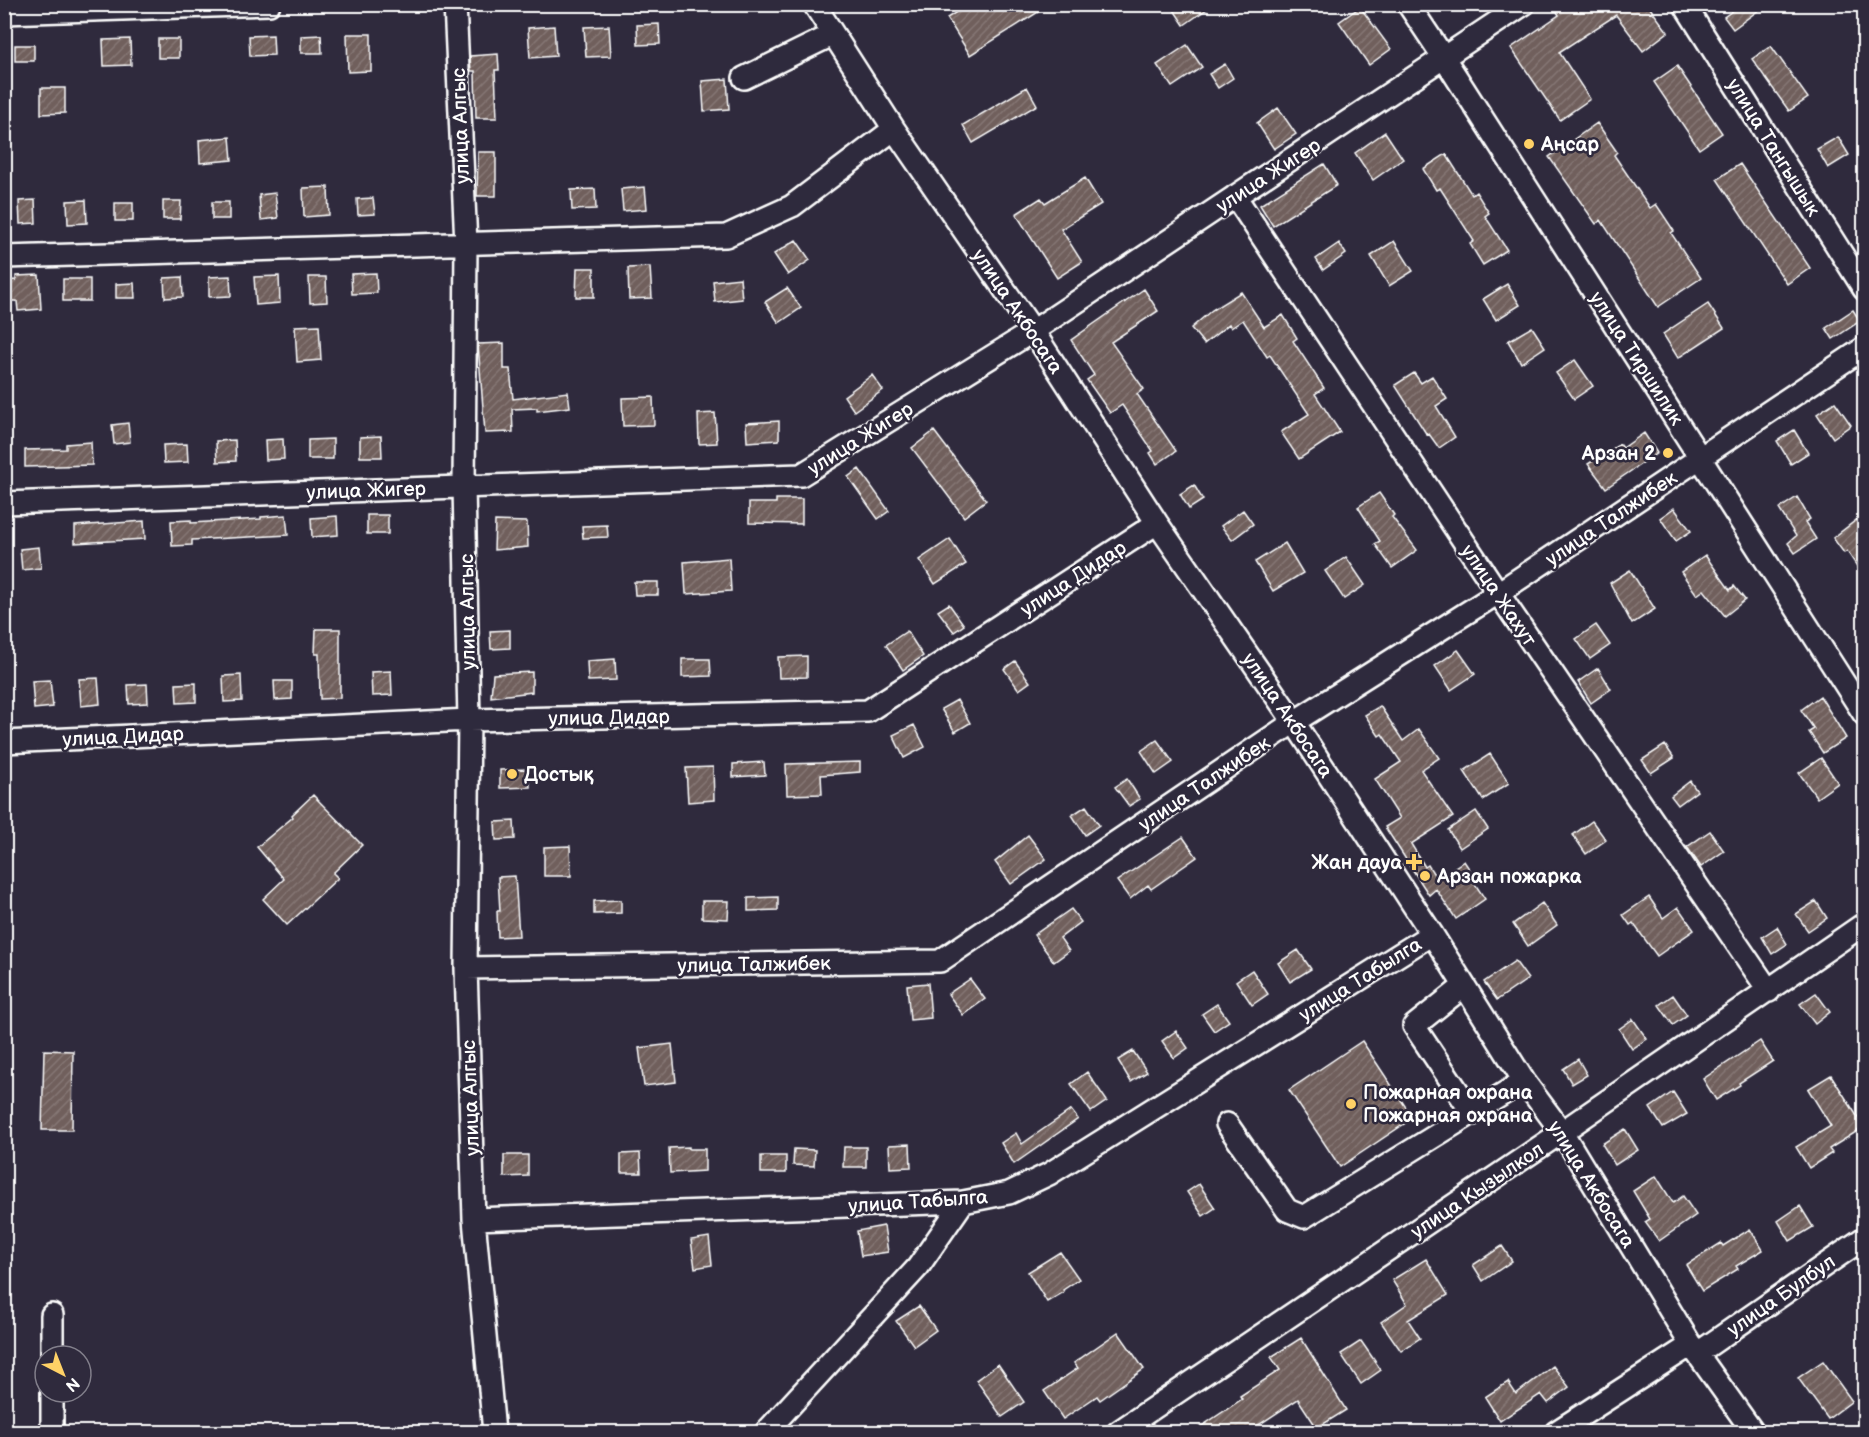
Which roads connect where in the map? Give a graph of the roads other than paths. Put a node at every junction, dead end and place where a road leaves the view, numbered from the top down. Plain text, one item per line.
1 (269, 4) edge
2 (455, 4) edge
3 (814, 4) edge
4 (1407, 4) edge
5 (1524, 4) edge
6 (1684, 4) edge
7 (4, 13) edge
8 (832, 34) junction
9 (1444, 58) junction
10 (744, 78) dead end
11 (894, 129) junction
12 (1235, 196) junction
13 (466, 244) junction
14 (4, 256) edge
15 (1864, 289) edge
16 (1033, 331) junction
17 (1864, 348) edge
18 (1701, 457) junction
19 (464, 486) junction
20 (4, 503) edge
21 (1158, 523) junction
22 (1498, 593) junction
23 (1864, 714) edge
24 (469, 720) junction
25 (1294, 722) junction
26 (4, 742) edge
27 (1864, 924) edge
28 (1432, 934) junction
29 (466, 968) junction
30 (1464, 986) junction
31 (1769, 991) junction
32 (1524, 1081) junction
33 (1473, 1114) junction
34 (1227, 1124) dead end
35 (1562, 1132) junction
36 (963, 1202) junction
37 (474, 1219) junction
38 (1864, 1238) edge
39 (52, 1315) dead end
40 (52, 1344) edge
41 (1694, 1349) junction
42 (52, 1404) edge
43 (52, 1432) edge
44 (494, 1432) edge
45 (766, 1432) edge
46 (1118, 1432) edge
47 (1556, 1432) edge
48 (1753, 1432) edge

1 - 7 street
2 - 13 street, улица Алгыс
3 - 8 street, улица Акбосага
4 - 9 street, улица Тиршилик
5 - 9 street, улица Жигер
6 - 15 street, улица Тангышык
8 - 10 street
8 - 11 street, улица Акбосага
9 - 12 street, улица Жигер
9 - 18 street, улица Тиршилик
11 - 13 street
11 - 16 street, улица Акбосага
12 - 16 street, улица Жигер
12 - 22 street, улица Жахут
13 - 14 street
13 - 19 street, улица Алгыс
16 - 19 street, улица Жигер
16 - 21 street, улица Акбосага
17 - 18 street, улица Талжибек
18 - 22 street, улица Талжибек
18 - 23 street, улица Тиршилик
19 - 20 street, улица Жигер
19 - 24 street, улица Алгыс
21 - 24 street, улица Дидар
21 - 25 street, улица Акбосага
22 - 25 street, улица Талжибек
22 - 31 street, улица Жахут
24 - 26 street, улица Дидар
24 - 29 street, улица Алгыс
25 - 28 street, улица Акбосага
25 - 29 street, улица Талжибек
27 - 31 street, улица Кызылкол
28 - 30 street, улица Акбосага
28 - 36 street, улица Табылга
29 - 37 street, улица Алгыс
30 - 32 street, улица Акбосага
30 - 33 street
31 - 35 street, улица Кызылкол
32 - 33 street
32 - 35 street, улица Акбосага
33 - 34 street
35 - 41 street, улица Акбосага
35 - 46 street, улица Кызылкол
36 - 37 street, улица Табылга
36 - 45 street
37 - 44 street, улица Алгыс
38 - 41 street, улица Булбул
39 - 40 street
41 - 47 street, улица Булбул
41 - 48 street, улица Акбосага
42 - 43 street

